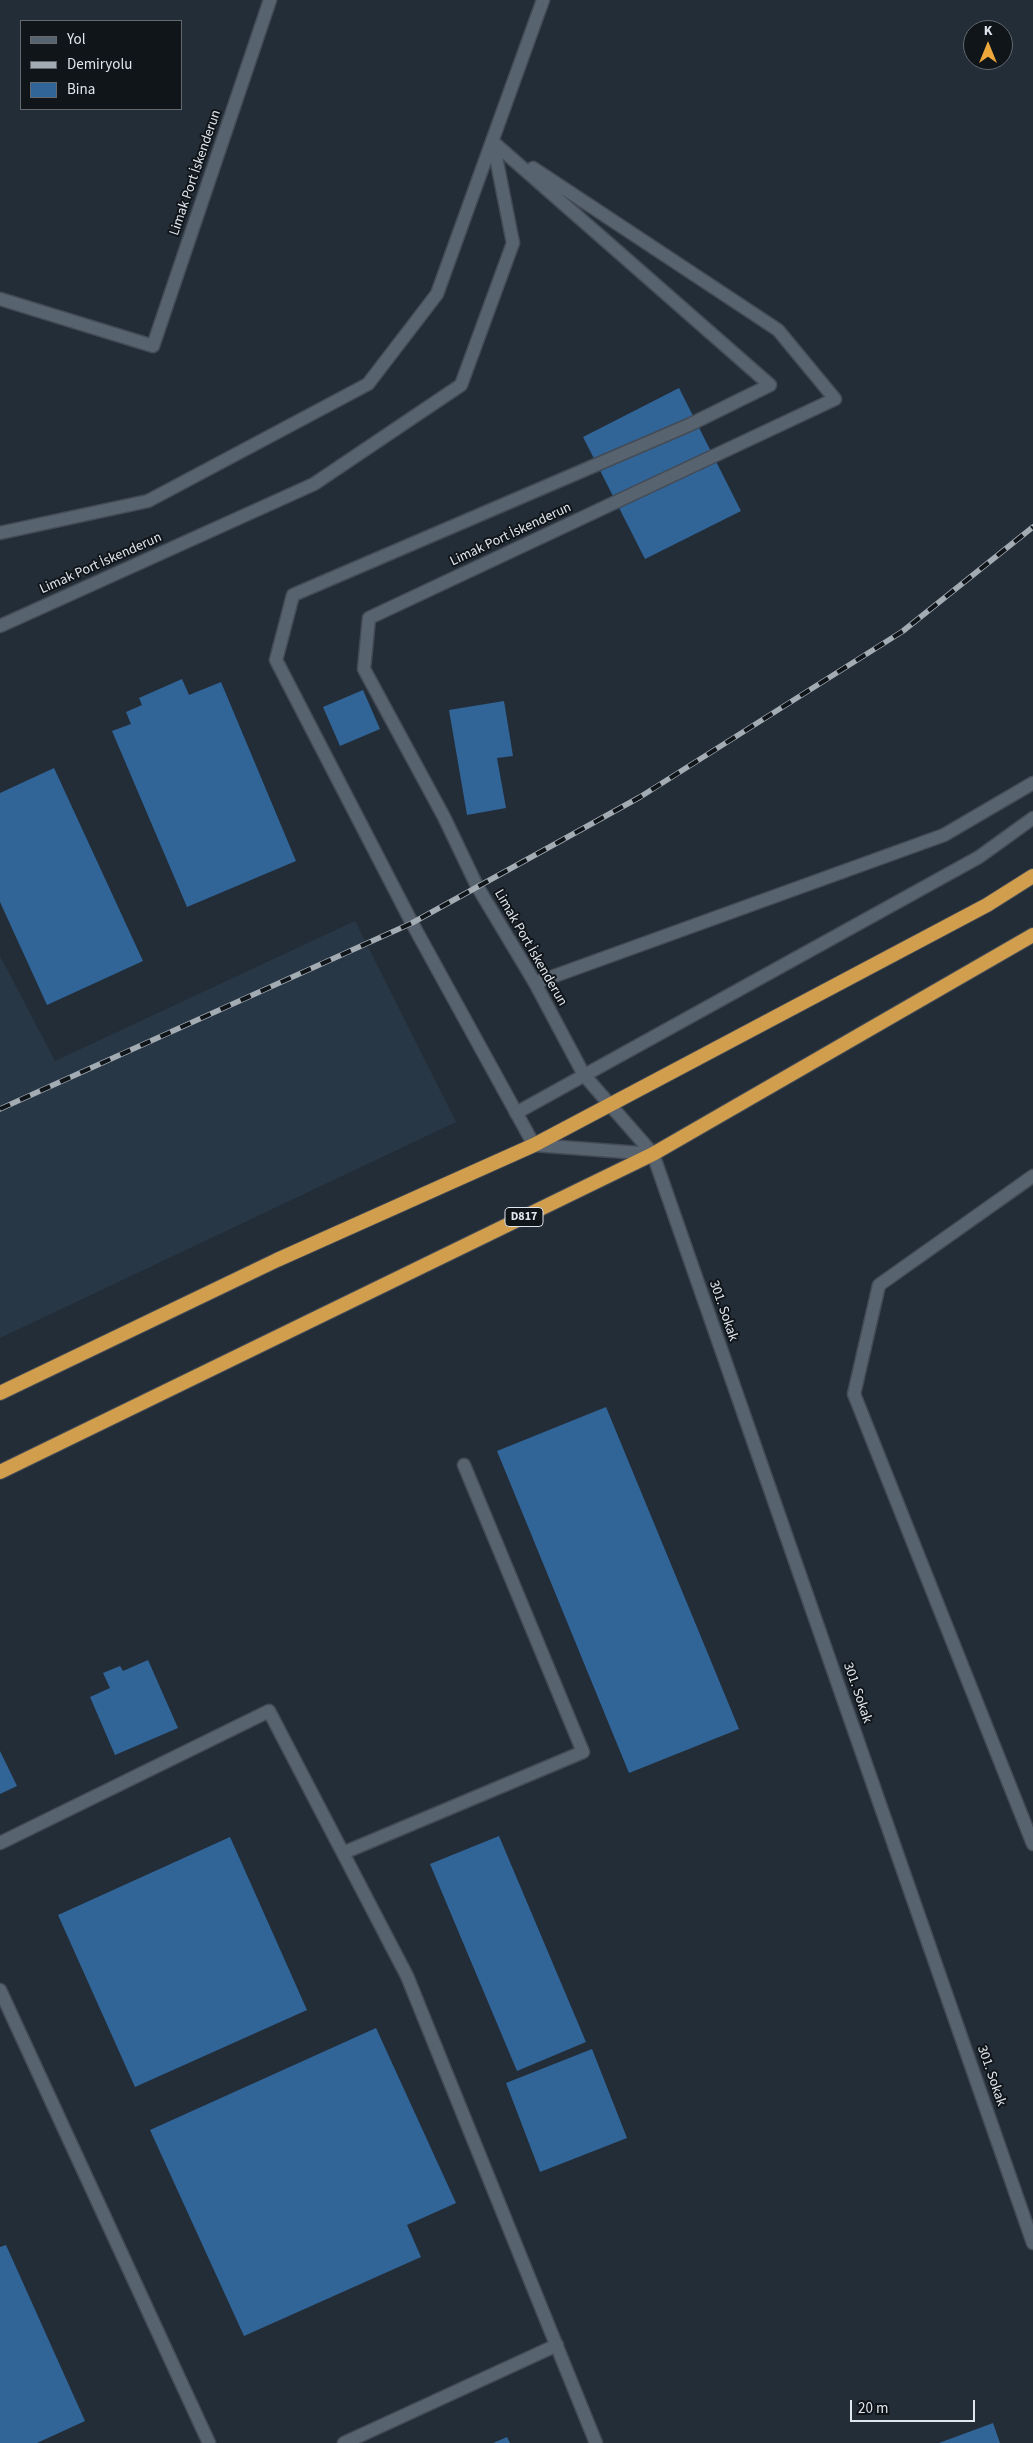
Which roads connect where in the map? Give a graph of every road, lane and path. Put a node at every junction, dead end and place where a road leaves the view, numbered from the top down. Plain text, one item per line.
1 (270, 0) edge
2 (543, 0) edge
3 (493, 142) junction
4 (0, 299) edge
5 (0, 533) edge
6 (0, 626) edge
7 (1033, 782) edge
8 (1033, 818) edge
9 (1033, 876) edge
10 (1033, 935) edge
11 (535, 984) junction
12 (584, 1075) junction
13 (609, 1106) junction
14 (516, 1112) junction
15 (534, 1145) junction
16 (653, 1154) junction
17 (1033, 1176) edge
18 (0, 1393) edge
19 (464, 1465) dead end
20 (0, 1472) edge
21 (0, 1844) edge
22 (1033, 1844) edge
23 (343, 1853) junction
24 (0, 1990) edge
25 (1033, 2243) edge
26 (557, 2346) junction
27 (209, 2443) edge
28 (344, 2443) edge
29 (596, 2443) edge

1 - 4 street, Limak Port İskenderun
2 - 3 street
3 - 5 street
3 - 6 street, Limak Port İskenderun
3 - 11 street, Limak Port İskenderun
3 - 14 street
7 - 11 street
8 - 12 street
9 - 13 highway
10 - 16 highway, D817
11 - 12 street, Limak Port İskenderun
12 - 13 street, Limak Port İskenderun
12 - 14 street
13 - 15 highway
13 - 16 street, Limak Port İskenderun
14 - 15 street
15 - 16 street
15 - 18 highway
16 - 20 highway, D817
16 - 25 street, 301. Sokak
17 - 22 street
19 - 23 street
21 - 23 street
23 - 26 street
24 - 27 street
26 - 28 street
26 - 29 street

